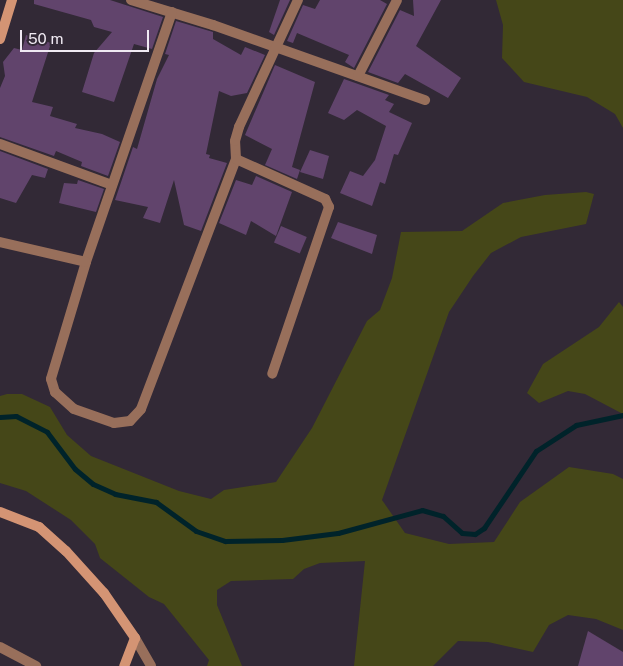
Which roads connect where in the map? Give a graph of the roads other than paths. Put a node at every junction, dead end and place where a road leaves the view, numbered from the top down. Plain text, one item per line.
1 (12, 0) edge
2 (131, 0) edge
3 (298, 0) edge
4 (398, 0) edge
5 (172, 12) junction
6 (0, 39) edge
7 (278, 48) junction
8 (358, 76) junction
9 (425, 100) dead end
10 (0, 144) edge
11 (236, 159) junction
12 (112, 185) junction
13 (0, 242) edge
14 (86, 262) junction
15 (272, 374) dead end
16 (0, 512) edge
17 (135, 638) junction
18 (0, 647) edge
19 (22, 662) edge
20 (36, 666) edge
21 (124, 666) edge
22 (151, 666) edge

1 - 6 street
2 - 5 street
3 - 7 street
4 - 8 street
5 - 7 street
5 - 12 street
7 - 8 street
7 - 11 street
8 - 9 street
10 - 12 street
11 - 14 street
11 - 15 street
12 - 14 street
13 - 14 street
16 - 17 street
17 - 21 street
17 - 22 street
18 - 19 street
19 - 20 street

